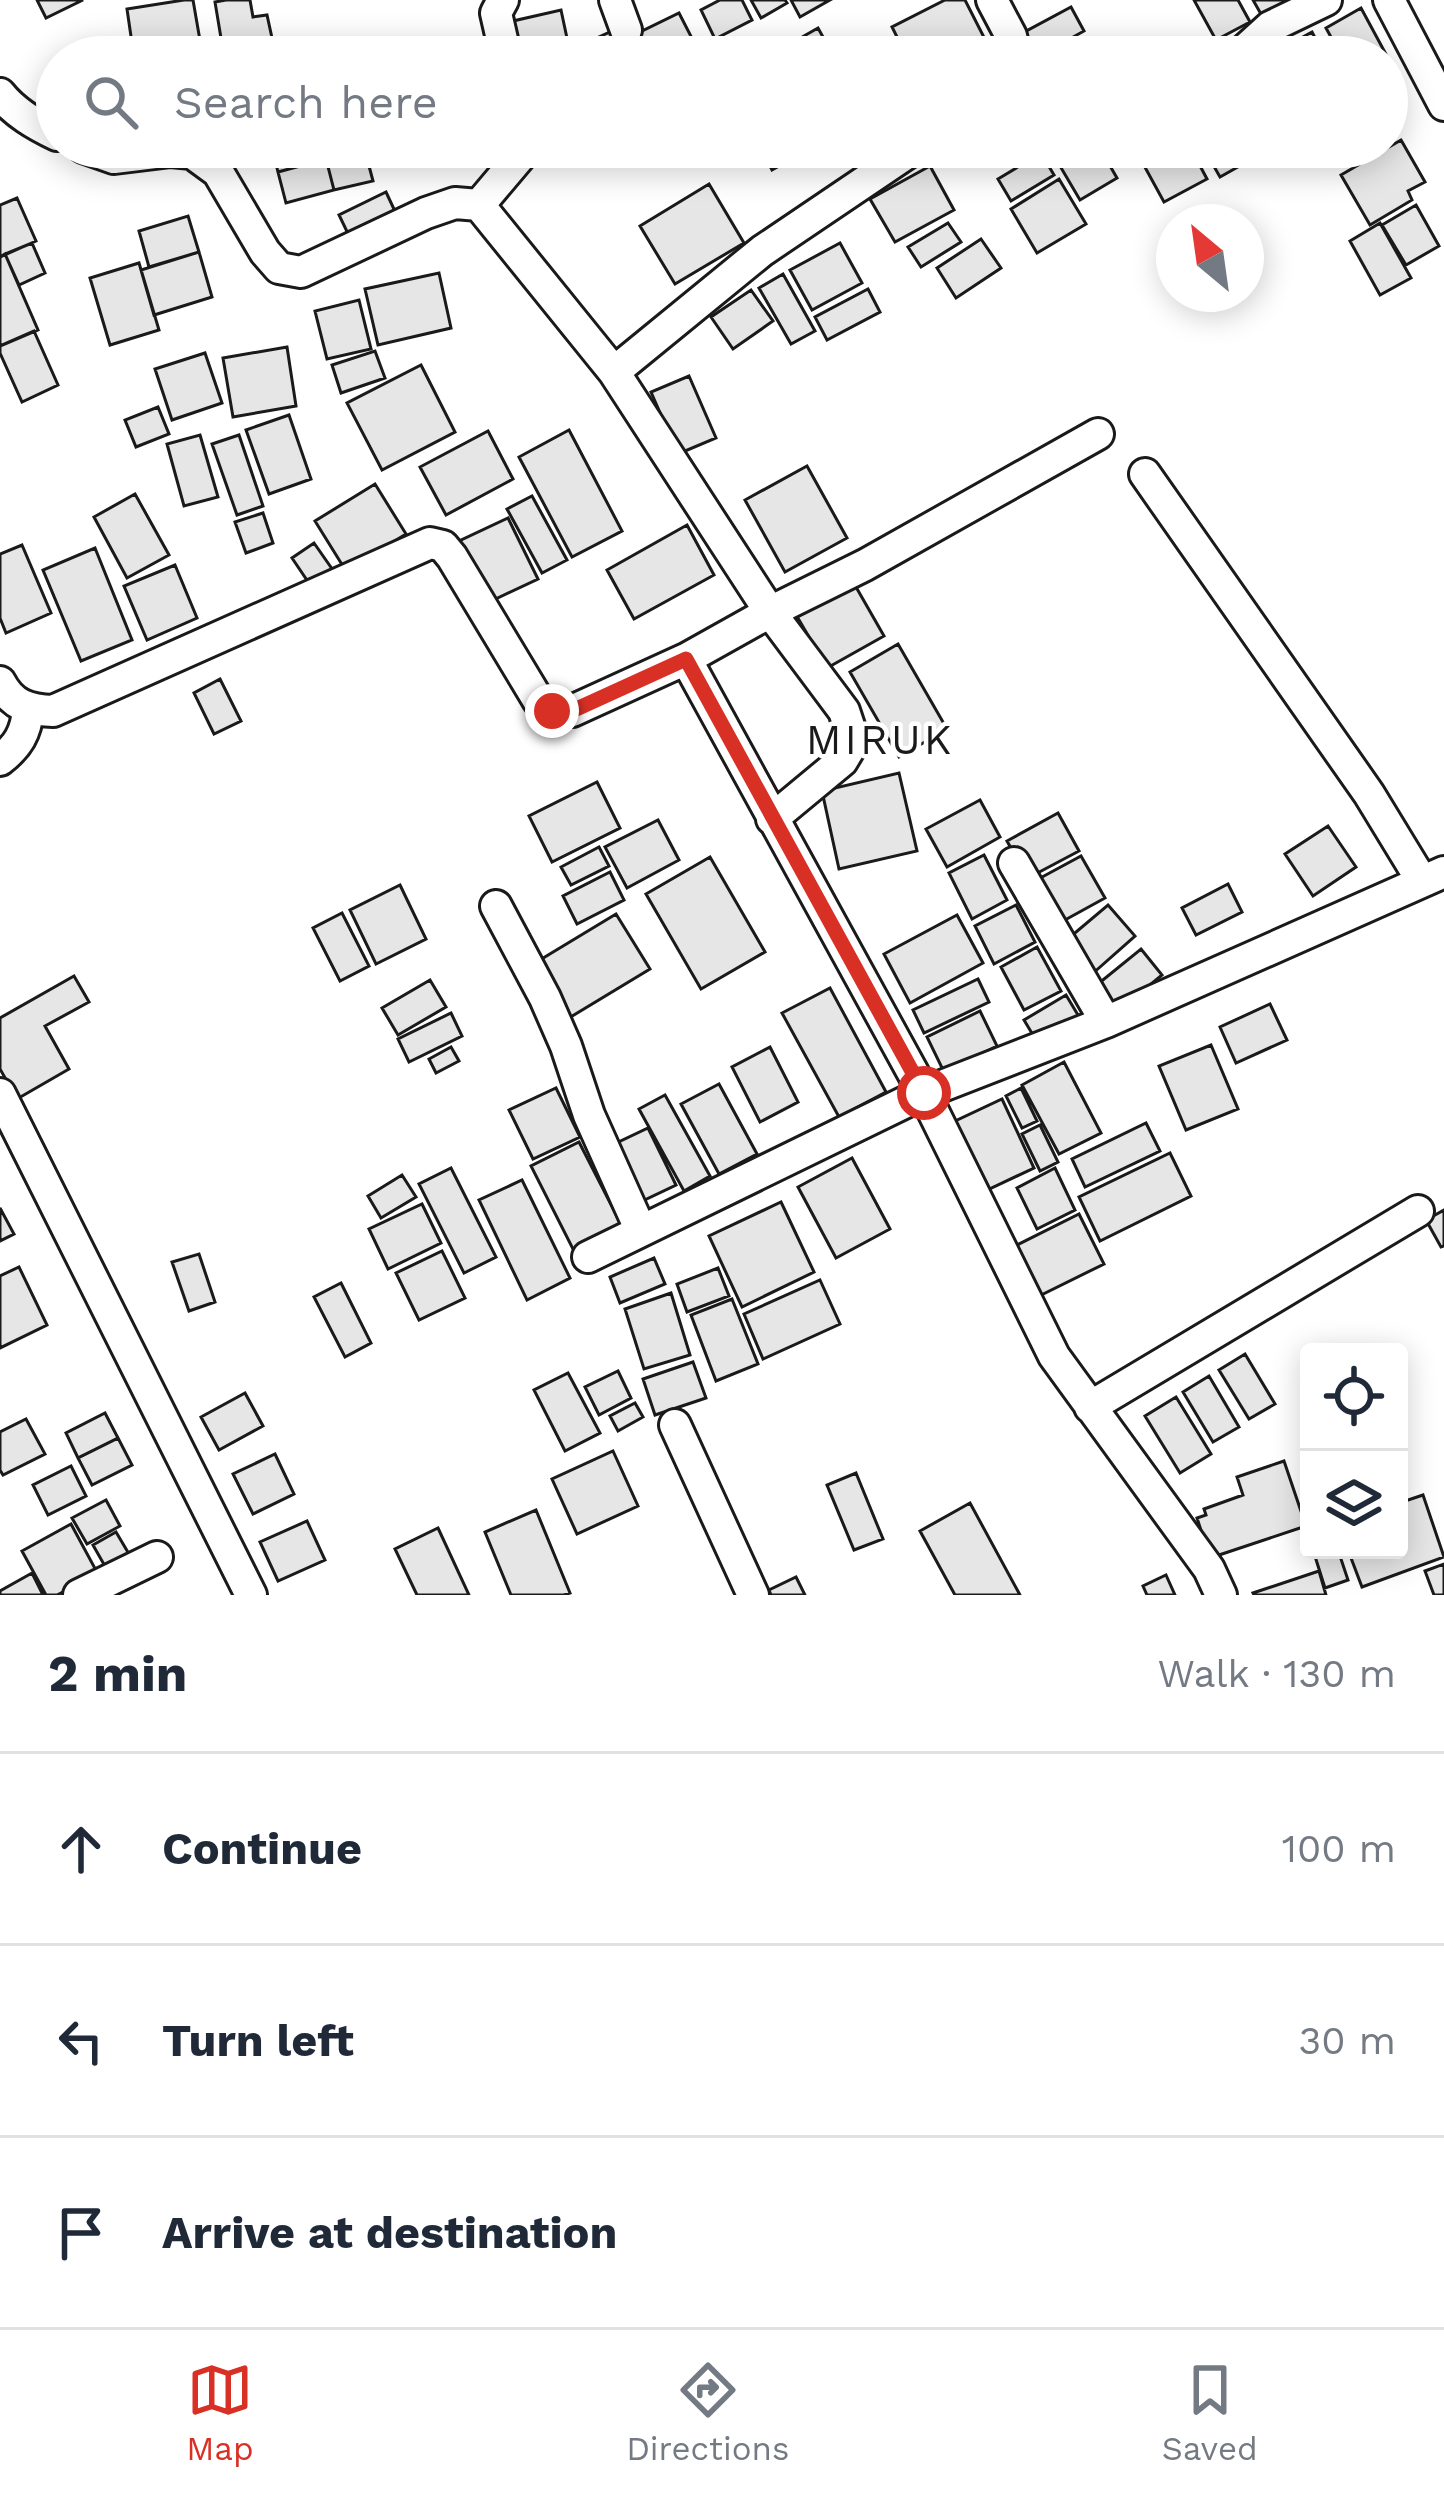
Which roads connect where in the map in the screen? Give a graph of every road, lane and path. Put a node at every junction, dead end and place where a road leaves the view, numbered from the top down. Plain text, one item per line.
1 (503, 0) edge
2 (615, 0) edge
3 (992, 0) edge
4 (1326, 0) edge
5 (1389, 0) edge
6 (626, 30) dead end
7 (501, 36) edge
8 (1011, 36) edge
9 (1260, 36) edge
10 (1408, 36) edge
11 (1408, 36) edge
12 (0, 94) edge
13 (1444, 105) edge
14 (36, 123) edge
15 (213, 168) edge
16 (510, 168) edge
17 (885, 168) edge
18 (479, 205) junction
19 (614, 372) junction
20 (1098, 434) dead end
21 (1145, 474) dead end
22 (770, 612) junction
23 (686, 659) junction
24 (0, 682) edge
25 (28, 710) junction
26 (0, 760) edge
27 (772, 818) junction
28 (1014, 863) dead end
29 (1433, 876) edge
30 (496, 906) dead end
31 (1106, 1022) junction
32 (924, 1093) junction
33 (0, 1094) edge
34 (1418, 1211) dead end
35 (641, 1231) junction
36 (588, 1257) dead end
37 (1090, 1407) junction
38 (675, 1425) dead end
39 (157, 1557) dead end
40 (79, 1595) edge
41 (251, 1595) edge
42 (753, 1595) edge
43 (1221, 1595) edge

1 - 7 street
2 - 6 street
3 - 8 street
4 - 9 street
5 - 10 street
11 - 13 street
12 - 14 street
15 - 18 street
16 - 18 street
17 - 19 street
18 - 19 street
19 - 22 street
20 - 22 street
21 - 29 street
22 - 23 street
22 - 27 street
23 - 25 street
23 - 27 street
24 - 25 street
25 - 26 street
27 - 32 street
28 - 31 street
29 - 31 street
30 - 35 street
31 - 32 street
32 - 35 street
32 - 37 street
33 - 41 street
34 - 37 street
35 - 36 street
37 - 43 street
38 - 42 street
39 - 40 street

